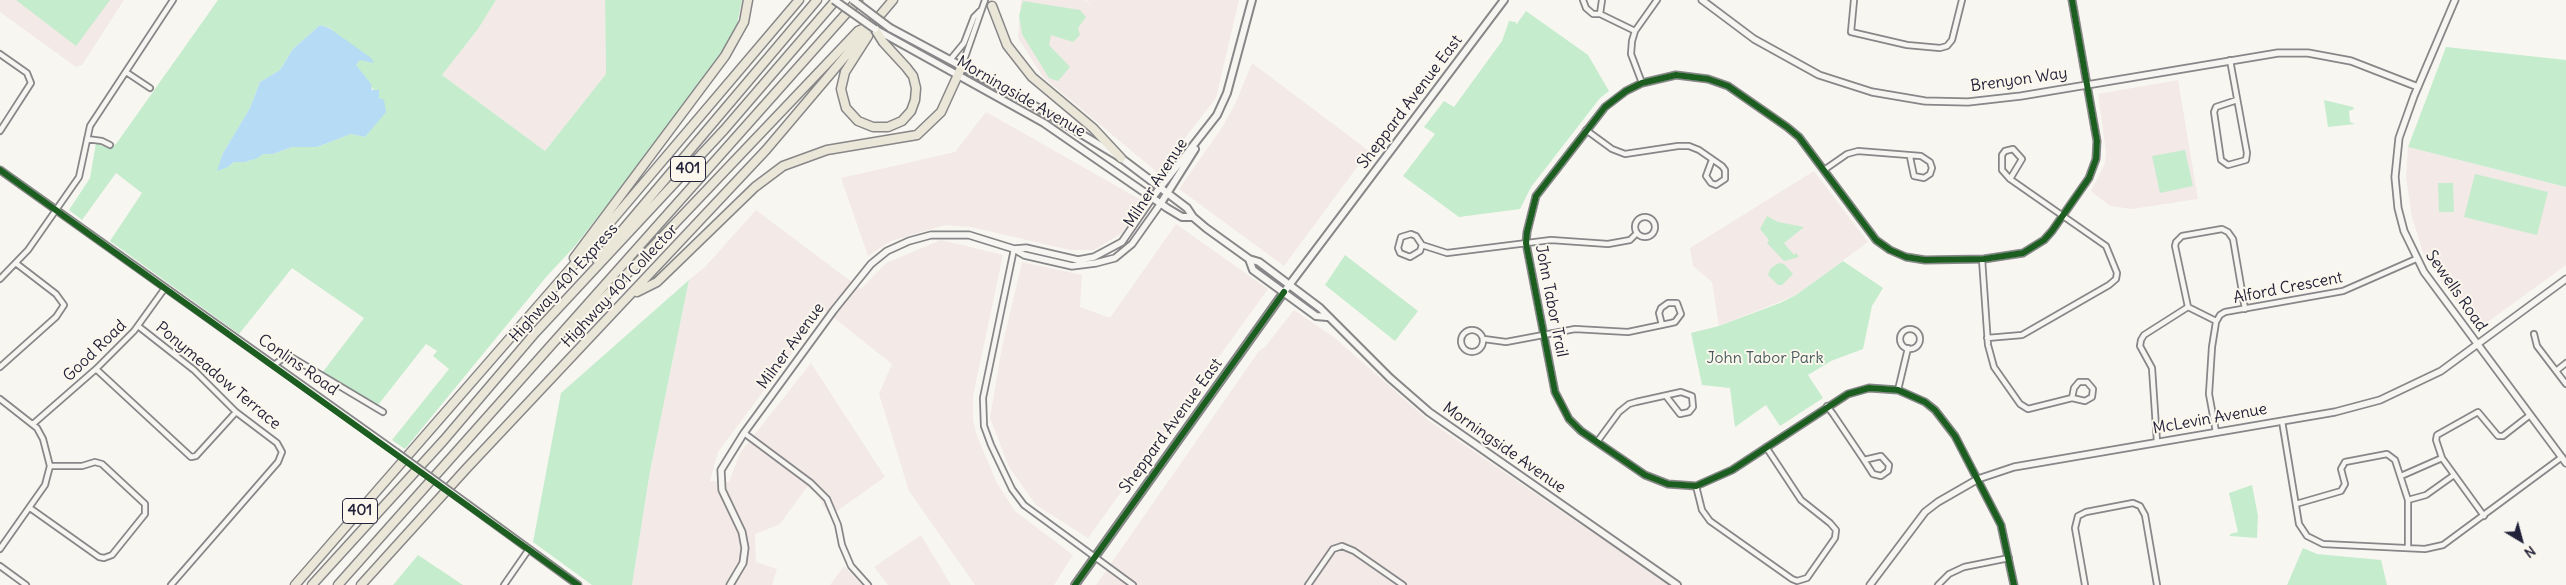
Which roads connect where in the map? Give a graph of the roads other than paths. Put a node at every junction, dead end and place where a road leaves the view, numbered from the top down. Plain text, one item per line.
1 (173, 0) edge
2 (748, 0) edge
3 (798, 0) edge
4 (817, 0) edge
5 (835, 0) edge
6 (853, 0) edge
7 (858, 0) edge
8 (893, 0) edge
9 (985, 0) edge
10 (1252, 0) edge
11 (1504, 0) edge
12 (1583, 0) edge
13 (1602, 0) edge
14 (1657, 0) edge
15 (1702, 0) edge
16 (1854, 0) edge
17 (1962, 0) edge
18 (2072, 0) edge
19 (2455, 0) edge
20 (992, 6) dead end
21 (981, 10) junction
22 (1600, 14) junction
23 (875, 26) junction
24 (1635, 31) junction
25 (884, 38) junction
26 (0, 54) edge
27 (950, 60) junction
28 (2230, 60) junction
29 (962, 66) junction
30 (126, 72) junction
31 (957, 76) junction
32 (1642, 84) junction
33 (2088, 84) junction
34 (2418, 87) junction
35 (150, 88) dead end
36 (2237, 100) junction
37 (1206, 130) junction
38 (1586, 130) junction
39 (0, 131) edge
40 (88, 139) junction
41 (110, 145) dead end
42 (1910, 157) junction
43 (1121, 158) junction
44 (1712, 160) junction
45 (0, 170) edge
46 (1824, 170) junction
47 (2010, 179) junction
48 (1160, 188) junction
49 (1168, 193) junction
50 (1152, 198) junction
51 (1161, 203) junction
52 (56, 211) junction
53 (2063, 216) junction
54 (1193, 217) junction
55 (1637, 234) junction
56 (1526, 243) junction
57 (1422, 245) junction
58 (1014, 249) junction
59 (1249, 258) junction
60 (1982, 259) junction
61 (2416, 259) junction
62 (17, 264) junction
63 (0, 279) edge
64 (2566, 279) edge
65 (559, 281) junction
66 (1290, 285) junction
67 (165, 288) junction
68 (1284, 292) junction
69 (631, 295) junction
70 (2188, 307) junction
71 (2244, 309) junction
72 (1327, 317) junction
73 (2216, 321) junction
74 (1662, 325) junction
75 (138, 326) junction
76 (566, 330) junction
77 (535, 334) junction
78 (2534, 334) dead end
79 (1543, 335) junction
80 (1988, 338) junction
81 (1484, 339) junction
82 (2478, 346) junction
83 (1908, 348) junction
84 (2566, 363) edge
85 (274, 365) junction
86 (0, 368) edge
87 (96, 369) junction
88 (2556, 371) junction
89 (2566, 384) edge
90 (1898, 390) junction
91 (1666, 396) junction
92 (2072, 398) junction
93 (0, 399) edge
94 (1827, 406) junction
95 (236, 412) junction
96 (383, 412) dead end
97 (2530, 415) junction
98 (2282, 421) junction
99 (33, 424) junction
100 (2216, 432) junction
101 (744, 433) junction
102 (1597, 442) junction
103 (2157, 442) junction
104 (1766, 447) junction
105 (2562, 457) junction
106 (2442, 458) junction
107 (1864, 460) junction
108 (2566, 463) edge
109 (50, 466) junction
110 (2454, 475) junction
111 (2401, 476) junction
112 (1978, 479) junction
113 (1696, 486) junction
114 (2408, 500) junction
115 (2296, 504) junction
116 (30, 508) junction
117 (2484, 516) junction
118 (2408, 546) junction
119 (0, 549) edge
120 (529, 549) junction
121 (1094, 557) junction
122 (2009, 558) junction
123 (0, 566) edge
124 (26, 585) edge
125 (171, 585) edge
126 (295, 585) edge
127 (312, 585) edge
128 (338, 585) edge
129 (361, 585) edge
130 (504, 585) edge
131 (578, 585) edge
132 (730, 585) edge
133 (868, 585) edge
134 (1075, 585) edge
135 (1133, 585) edge
136 (1308, 585) edge
137 (1403, 585) edge
138 (1677, 585) edge
139 (1870, 585) edge
140 (1938, 585) edge
141 (2014, 585) edge
142 (2086, 585) edge
143 (2156, 585) edge

1 - 30 street
2 - 65 highway
3 - 65 highway, 401
4 - 77 highway
5 - 23 main road, bridge
5 - 77 highway, Highway 401 Express / 401
6 - 27 main road, Morningside Avenue, bridge
7 - 76 highway, Highway 401 Express / 401
8 - 23 highway, Highway 401 Collector / 401
9 - 21 street
10 - 37 main road, Milner Avenue
11 - 66 main road, Sheppard Avenue East
12 - 22 street
13 - 22 street
14 - 24 street
15 - 33 street, Brenyon Way
16 - 17 street
18 - 33 street, John Tabor Trail
19 - 34 street, Sewells Road
20 - 43 highway
21 - 27 street
21 - 29 street
22 - 24 street
23 - 25 highway
23 - 25 highway
23 - 69 highway, Highway 401 Collector / 401
23 - 76 highway
24 - 32 street
25 - 31 main road, Morningside Avenue
26 - 39 street
27 - 29 main road, Morningside Avenue
28 - 33 street, Brenyon Way
28 - 34 street, Brenyon Way
28 - 36 street
29 - 31 highway
29 - 43 main road, Morningside Avenue
30 - 35 street
30 - 40 street
31 - 50 main road, Morningside Avenue
31 - 69 highway
32 - 38 street, John Tabor Trail
32 - 46 street, John Tabor Trail
33 - 53 street, John Tabor Trail
34 - 61 street, Sewells Road
36 - 36 street
37 - 48 main road, Milner Avenue
37 - 49 main road, Milner Avenue
38 - 44 street
38 - 56 street, John Tabor Trail
40 - 41 street
40 - 52 street
42 - 42 street
42 - 46 street
43 - 48 main road, Morningside Avenue
44 - 44 street
45 - 52 street, Conlins Road
46 - 60 street, John Tabor Trail
47 - 47 street
47 - 53 street
48 - 49 main road, Morningside Avenue
48 - 50 main road, Milner Avenue
49 - 51 main road, Milner Avenue
49 - 54 main road, Morningside Avenue
50 - 51 main road, Morningside Avenue
50 - 58 street, Milner Avenue
51 - 54 main road, Morningside Avenue
51 - 58 street, Milner Avenue
52 - 62 street
52 - 67 street, Conlins Road
53 - 60 street, John Tabor Trail
53 - 80 street
54 - 59 main road, Morningside Avenue
55 - 55 street
55 - 56 street
56 - 57 street
56 - 79 street, John Tabor Trail
57 - 57 street
58 - 101 street, Milner Avenue
58 - 121 street
59 - 66 main road, Morningside Avenue
59 - 68 main road, Morningside Avenue
60 - 80 street
61 - 71 street, Alford Crescent
61 - 82 street, Sewells Road
62 - 63 street
62 - 86 street
64 - 82 street, McLevin Avenue
65 - 126 highway, 401
66 - 68 main road, Sheppard Avenue East
66 - 72 main road, Morningside Avenue
67 - 75 street, Good Road
67 - 85 street, Conlins Road
68 - 72 main road, Morningside Avenue
68 - 121 main road, Sheppard Avenue East
69 - 129 highway, Highway 401 Collector / 401
70 - 71 street
70 - 73 street
70 - 103 street
71 - 73 street, Alford Crescent
72 - 138 main road, Morningside Avenue
73 - 100 street, Alford Crescent
74 - 74 street
74 - 79 street
75 - 87 street, Good Road
75 - 95 street, Ponymeadow Terrace
76 - 128 highway, Highway 401 Express / 401
77 - 127 highway, Highway 401 Express / 401
78 - 88 street
79 - 81 street
79 - 102 street, John Tabor Trail
80 - 92 street
81 - 81 street
82 - 97 street, Sewells Road
82 - 98 street, McLevin Avenue
83 - 83 street
83 - 90 street
84 - 88 street
85 - 96 street, Conlins Road
85 - 120 street, Conlins Road, bridge
87 - 95 street
87 - 99 street, Good Road
88 - 89 street
90 - 94 street, John Tabor Trail
90 - 112 street, John Tabor Trail
91 - 91 street
91 - 102 street
92 - 92 street
93 - 99 street
94 - 104 street, John Tabor Trail
94 - 107 street
95 - 125 street, Ponymeadow Terrace
97 - 105 street, Sewells Road
97 - 106 street
98 - 100 street, McLevin Avenue
98 - 115 street
99 - 109 street
100 - 103 street, McLevin Avenue
101 - 132 street, Milner Avenue
101 - 133 street
102 - 113 street, John Tabor Trail
103 - 112 street, McLevin Avenue
104 - 113 street, John Tabor Trail
104 - 113 street
105 - 108 street, Sewells Road
105 - 117 street
106 - 110 street
106 - 111 street
107 - 107 street
109 - 116 street
109 - 116 street
110 - 114 street
110 - 117 street
111 - 114 street
111 - 115 street
112 - 122 street, John Tabor Trail
112 - 139 street, McLevin Avenue
114 - 118 street
115 - 118 street
116 - 119 street
117 - 118 street
120 - 130 street
120 - 131 street, Conlins Road
121 - 134 main road, Sheppard Avenue East
121 - 135 street
122 - 140 street
122 - 141 street, John Tabor Trail
123 - 124 street
136 - 137 street
142 - 143 street

